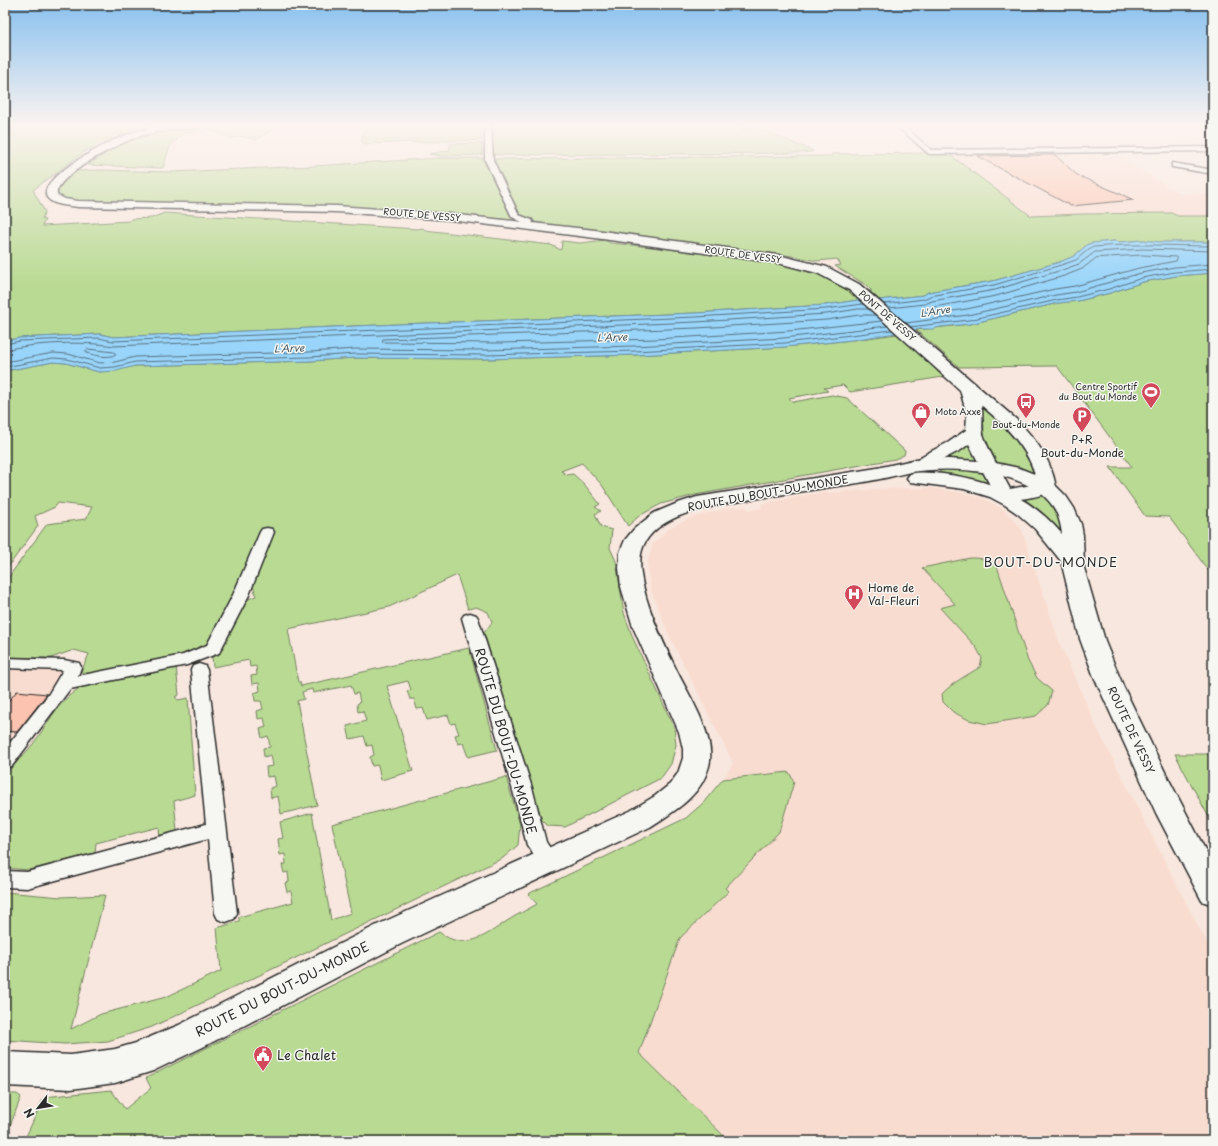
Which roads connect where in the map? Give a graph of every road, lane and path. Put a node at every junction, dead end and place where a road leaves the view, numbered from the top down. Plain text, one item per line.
1 (61, 178) edge
2 (498, 178) edge
3 (529, 222) dead end
4 (854, 287) joint
5 (968, 388) junction
6 (974, 432) junction
7 (924, 465) junction
8 (992, 468) junction
9 (876, 474) junction
10 (1047, 487) junction
11 (1004, 495) junction
12 (267, 532) dead end
13 (1071, 560) junction
14 (470, 618) dead end
15 (5, 663) edge
16 (199, 670) dead end
17 (64, 685) junction
18 (5, 761) edge
19 (217, 829) junction
20 (548, 860) junction
21 (5, 879) edge
22 (1213, 892) edge
23 (226, 913) dead end
24 (5, 1069) edge

1 - 4 street, ROUTE DE VESSY
2 - 3 street
4 - 5 street, PONT DE VESSY
5 - 6 street
5 - 10 street
6 - 7 street
6 - 8 street
7 - 8 main road, ROUTE DU BOUT-DU-MONDE
7 - 9 main road, ROUTE DU BOUT-DU-MONDE
8 - 10 main road, ROUTE DU BOUT-DU-MONDE
8 - 11 street
9 - 11 main road, ROUTE DU BOUT-DU-MONDE
9 - 20 main road, ROUTE DU BOUT-DU-MONDE
10 - 11 street
10 - 13 main road, ROUTE DE VESSY
11 - 13 main road, ROUTE DE VESSY
12 - 17 street
13 - 22 main road, ROUTE DE VESSY
14 - 20 street, ROUTE DU BOUT-DU-MONDE
15 - 17 street
16 - 19 street
17 - 18 street
19 - 21 street
19 - 23 street
20 - 24 main road, ROUTE DU BOUT-DU-MONDE

